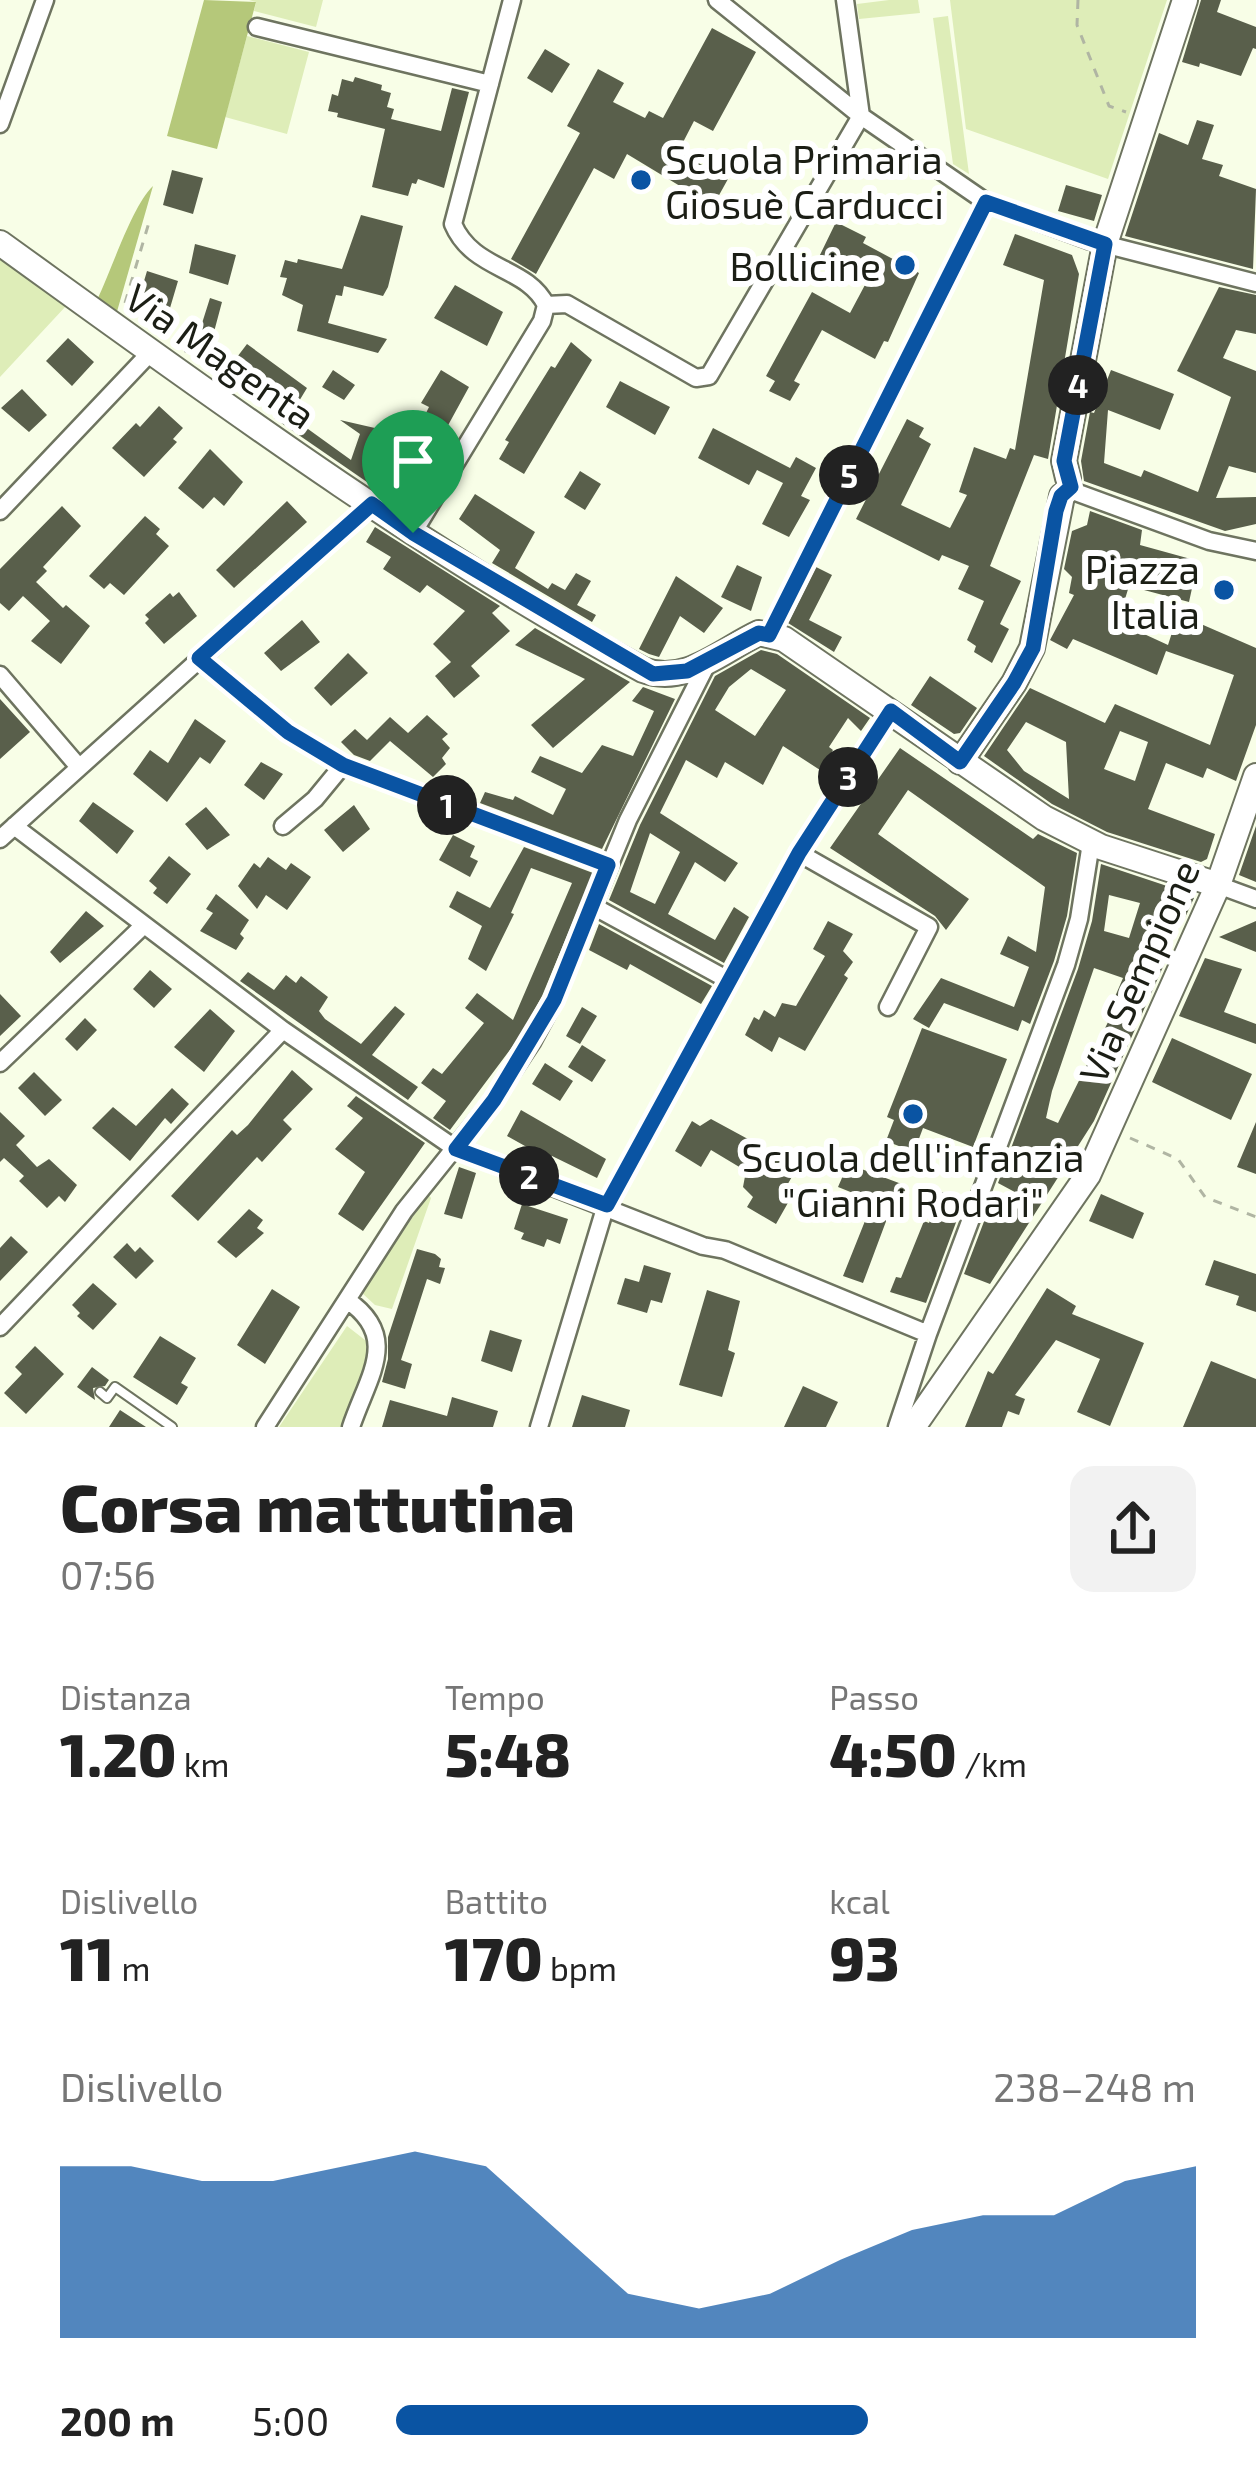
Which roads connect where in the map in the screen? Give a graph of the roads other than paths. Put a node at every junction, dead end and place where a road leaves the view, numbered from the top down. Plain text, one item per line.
1 (45, 0) edge
2 (512, 0) edge
3 (717, 0) edge
4 (845, 0) edge
5 (1185, 0) edge
6 (257, 27) dead end
7 (490, 84) junction
8 (861, 116) junction
9 (0, 124) edge
10 (986, 202) junction
11 (0, 243) edge
12 (1105, 244) junction
13 (1256, 284) edge
14 (546, 305) junction
15 (150, 353) junction
16 (1061, 486) junction
17 (372, 504) junction
18 (0, 511) edge
19 (413, 533) junction
20 (1256, 551) edge
21 (769, 635) junction
22 (199, 658) junction
23 (708, 662) junction
24 (0, 676) edge
25 (891, 711) junction
26 (960, 762) junction
27 (343, 765) junction
28 (78, 766) junction
29 (1256, 776) edge
30 (283, 826) dead end
31 (7, 832) edge
32 (1090, 843) junction
33 (799, 853) junction
34 (608, 865) junction
35 (1218, 885) junction
36 (1256, 898) edge
37 (591, 905) junction
38 (145, 925) junction
39 (730, 981) junction
40 (888, 1006) dead end
41 (284, 1030) junction
42 (0, 1064) edge
43 (456, 1149) junction
44 (607, 1205) junction
45 (347, 1300) junction
46 (0, 1327) edge
47 (928, 1334) junction
48 (100, 1393) dead end
49 (172, 1427) edge
50 (265, 1427) edge
51 (351, 1427) edge
52 (539, 1427) edge
53 (896, 1427) edge
54 (914, 1427) edge

1 - 9 street
2 - 7 street
3 - 8 street
4 - 8 street
5 - 12 street
6 - 7 street
7 - 14 street
8 - 10 street
8 - 14 street
10 - 12 street
10 - 21 street
11 - 15 street, Via Magenta
12 - 13 street
12 - 16 street
14 - 19 street
15 - 17 street, Via Magenta
15 - 18 street
16 - 20 street
16 - 26 street
17 - 19 street, Via Magenta
17 - 22 street
19 - 23 street, Via Magenta
21 - 23 street, Via Magenta
21 - 25 street
22 - 27 street
22 - 28 street
23 - 34 street
24 - 28 street
25 - 26 street
25 - 33 street
26 - 32 street
27 - 30 street
27 - 34 street
28 - 31 street
29 - 35 street, Via Sempione
31 - 38 street
32 - 35 street
32 - 47 street
33 - 39 street
33 - 40 street
34 - 37 street
35 - 36 street
35 - 54 street, Via Sempione
37 - 39 street
37 - 43 street
38 - 41 street
38 - 42 street
39 - 44 street
41 - 43 street
41 - 46 street
43 - 44 street
43 - 45 street
44 - 47 street
44 - 52 street
45 - 50 street
45 - 51 street
47 - 53 street
48 - 49 lane

